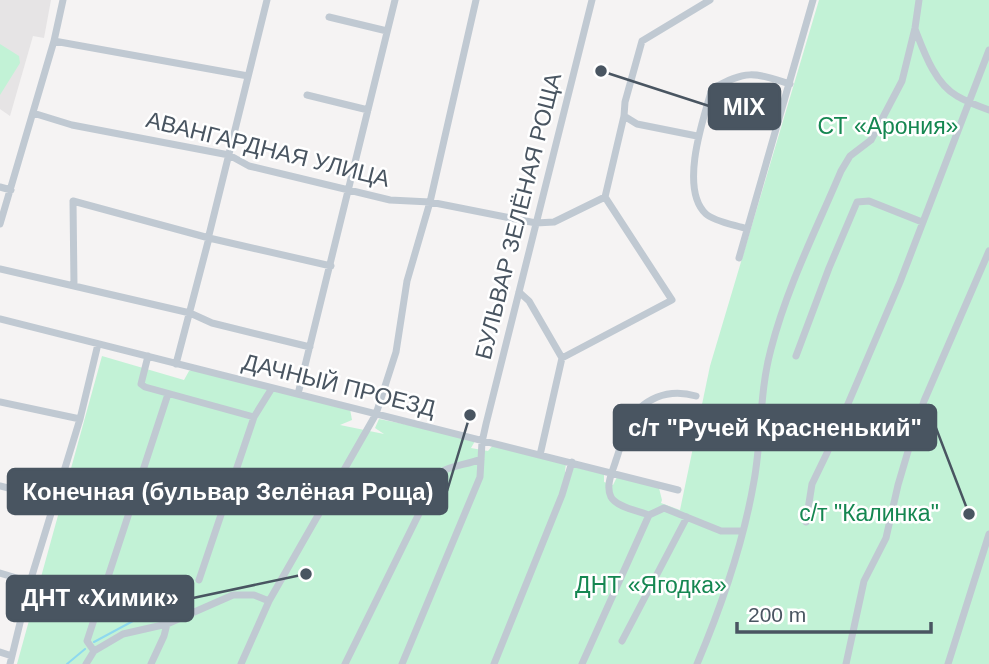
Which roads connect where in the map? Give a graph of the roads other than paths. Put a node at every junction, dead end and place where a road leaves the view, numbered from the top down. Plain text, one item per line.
1 (63, 0) edge
2 (395, 0) edge
3 (476, 0) edge
4 (593, 0) edge
5 (710, 0) edge
6 (813, 0) edge
7 (919, 0) edge
8 (265, 1) edge
9 (329, 17) dead end
10 (915, 28) junction
11 (387, 31) junction
12 (54, 41) junction
13 (989, 50) edge
14 (248, 76) junction
15 (790, 84) junction
16 (307, 95) dead end
17 (969, 102) junction
18 (368, 110) junction
19 (989, 110) edge
20 (33, 113) junction
21 (624, 116) junction
22 (697, 136) junction
23 (229, 155) junction
24 (0, 187) edge
25 (11, 190) junction
26 (349, 190) junction
27 (605, 197) junction
28 (430, 202) junction
29 (922, 222) junction
30 (536, 223) junction
31 (0, 224) edge
32 (747, 229) junction
33 (208, 239) junction
34 (989, 251) edge
35 (740, 258) dead end
36 (331, 267) junction
37 (0, 269) edge
38 (74, 286) junction
39 (519, 292) junction
40 (190, 313) junction
41 (0, 320) edge
42 (98, 344) junction
43 (310, 347) junction
44 (148, 356) junction
45 (796, 356) dead end
46 (562, 358) junction
47 (176, 363) junction
48 (271, 388) junction
49 (168, 394) junction
50 (298, 394) junction
51 (696, 396) dead end
52 (0, 402) edge
53 (376, 414) junction
54 (254, 417) junction
55 (80, 419) junction
56 (482, 442) junction
57 (540, 455) junction
58 (481, 459) junction
59 (572, 462) junction
60 (612, 471) junction
61 (0, 486) edge
62 (678, 490) dead end
63 (55, 500) junction
64 (649, 515) junction
65 (687, 517) junction
66 (806, 522) dead end
67 (743, 531) junction
68 (989, 534) edge
69 (0, 573) edge
70 (199, 580) dead end
71 (30, 582) junction
72 (269, 601) junction
73 (167, 624) junction
74 (622, 641) dead end
75 (94, 651) junction
76 (0, 652) edge
77 (11, 660) edge
78 (86, 664) edge
79 (152, 664) edge
80 (241, 664) edge
81 (345, 664) edge
82 (402, 664) edge
83 (494, 664) edge
84 (582, 664) edge
85 (697, 664) edge
86 (846, 664) edge
87 (948, 664) edge

1 - 12 street
2 - 11 street
3 - 28 street
4 - 30 street, БУЛЬВАР ЗЕЛЁНАЯ РОЩА
5 - 21 street
6 - 15 street
7 - 10 street
8 - 14 street
9 - 11 street
10 - 17 street
10 - 67 street
11 - 18 street
12 - 14 street
12 - 20 street
13 - 17 street
14 - 23 street
15 - 22 street
15 - 32 street
16 - 18 street
17 - 19 street
17 - 29 street
18 - 26 street
20 - 23 street, АВАНГАРДНАЯ УЛИЦА
20 - 25 street
21 - 22 street
21 - 27 street
22 - 32 street
23 - 26 street, АВАНГАРДНАЯ УЛИЦА
23 - 33 street
24 - 25 street
25 - 31 street
26 - 28 street, АВАНГАРДНАЯ УЛИЦА
26 - 36 street
27 - 30 street
27 - 46 street
28 - 30 street, АВАНГАРДНАЯ УЛИЦА
28 - 53 street
29 - 45 street
29 - 66 street
30 - 39 street, БУЛЬВАР ЗЕЛЁНАЯ РОЩА
32 - 35 street
33 - 36 street
33 - 38 street
33 - 40 street
34 - 86 street
36 - 43 street
37 - 38 street
38 - 40 street
39 - 46 street
39 - 56 street, БУЛЬВАР ЗЕЛЁНАЯ РОЩА
40 - 43 street
40 - 47 street
41 - 42 street, ДАЧНЫЙ ПРОЕЗД
42 - 44 street, ДАЧНЫЙ ПРОЕЗД
42 - 55 street
43 - 50 street
44 - 47 street, ДАЧНЫЙ ПРОЕЗД
44 - 49 street
46 - 57 street
47 - 48 street, ДАЧНЫЙ ПРОЕЗД
48 - 50 street, ДАЧНЫЙ ПРОЕЗД
48 - 54 street
49 - 54 street
49 - 75 street
50 - 53 street, ДАЧНЫЙ ПРОЕЗД
51 - 60 street
52 - 55 street
53 - 56 street, ДАЧНЫЙ ПРОЕЗД
53 - 72 street
54 - 70 street
55 - 63 street
56 - 57 street, ДАЧНЫЙ ПРОЕЗД
56 - 58 street, БУЛЬВАР ЗЕЛЁНАЯ РОЩА
57 - 59 street, ДАЧНЫЙ ПРОЕЗД
58 - 81 street
58 - 82 street, БУЛЬВАР ЗЕЛЁНАЯ РОЩА
59 - 60 street, ДАЧНЫЙ ПРОЕЗД
59 - 83 street
60 - 62 street, ДАЧНЫЙ ПРОЕЗД
60 - 64 street
61 - 63 street
63 - 71 street
64 - 65 street
64 - 84 street
65 - 67 street
65 - 74 street
67 - 85 street
68 - 87 street
69 - 71 street
71 - 77 street
72 - 73 street
72 - 80 street
73 - 75 street
73 - 79 street
75 - 78 street
76 - 77 street

